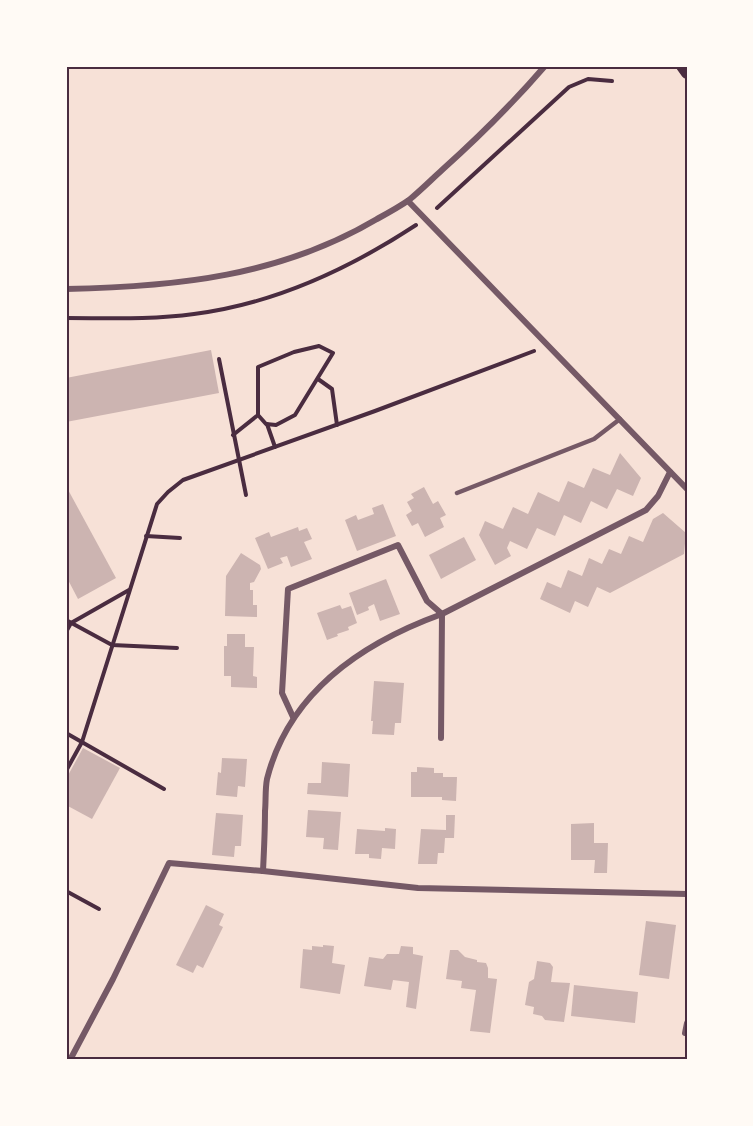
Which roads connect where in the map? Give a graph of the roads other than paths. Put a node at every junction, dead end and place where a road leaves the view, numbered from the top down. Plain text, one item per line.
1 (545, 66) edge
2 (682, 66) edge
3 (687, 73) edge
4 (408, 201) junction
5 (66, 289) edge
6 (620, 419) junction
7 (670, 472) junction
8 (687, 489) edge
9 (456, 493) dead end
10 (442, 614) junction
11 (293, 717) junction
12 (441, 738) dead end
13 (263, 871) junction
14 (687, 894) edge
15 (687, 1023) edge
16 (685, 1033) dead end
17 (70, 1060) edge

1 - 4 street
2 - 3 main road
4 - 5 street
4 - 6 street
6 - 7 street
6 - 9 lane
7 - 8 street
7 - 10 street
10 - 11 street
10 - 11 street
10 - 12 street
11 - 13 street
13 - 14 street
13 - 17 street
15 - 16 street

